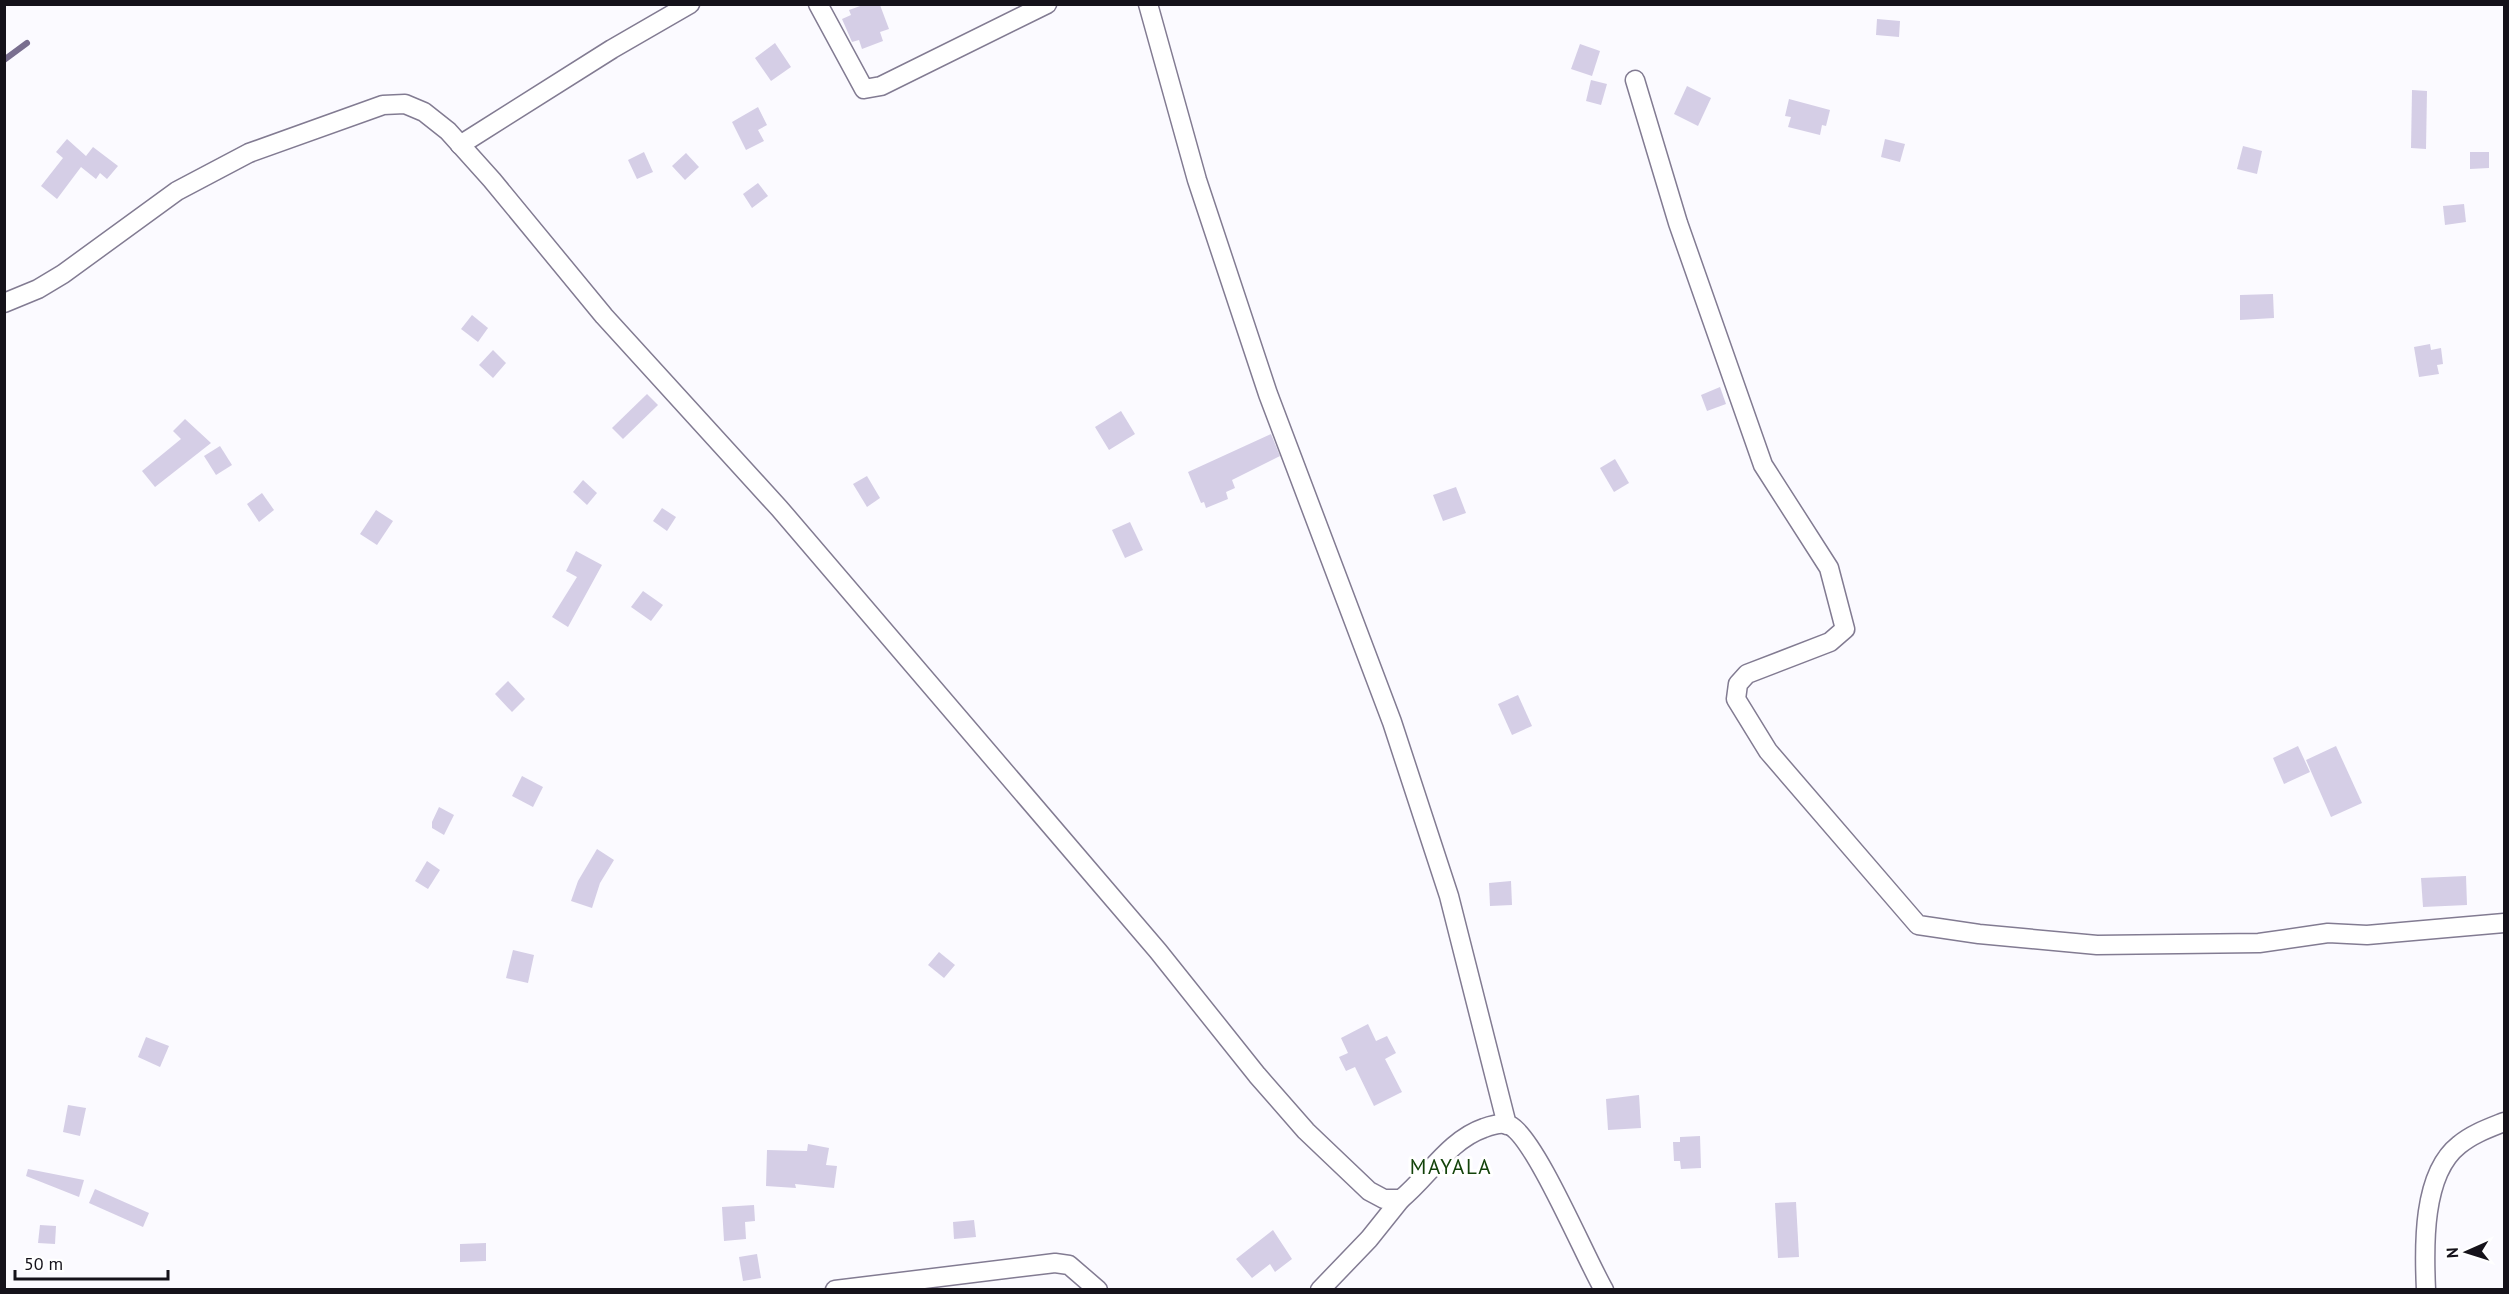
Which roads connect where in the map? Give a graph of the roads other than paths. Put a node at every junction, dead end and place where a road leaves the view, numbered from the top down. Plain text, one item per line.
1 (690, 4) edge
2 (818, 4) edge
3 (1047, 4) edge
4 (1148, 4) edge
5 (1635, 80) dead end
6 (460, 145) junction
7 (4, 303) edge
8 (2505, 923) edge
9 (2505, 1122) edge
10 (1507, 1125) junction
11 (1401, 1199) junction
12 (835, 1290) edge
13 (1098, 1290) edge
14 (1320, 1290) edge
15 (1604, 1290) edge
16 (2426, 1290) edge

1 - 6 street
2 - 3 street
4 - 10 street
5 - 8 street
6 - 7 street
6 - 11 street
9 - 16 street
10 - 11 street
10 - 15 street
11 - 14 street
12 - 13 street

